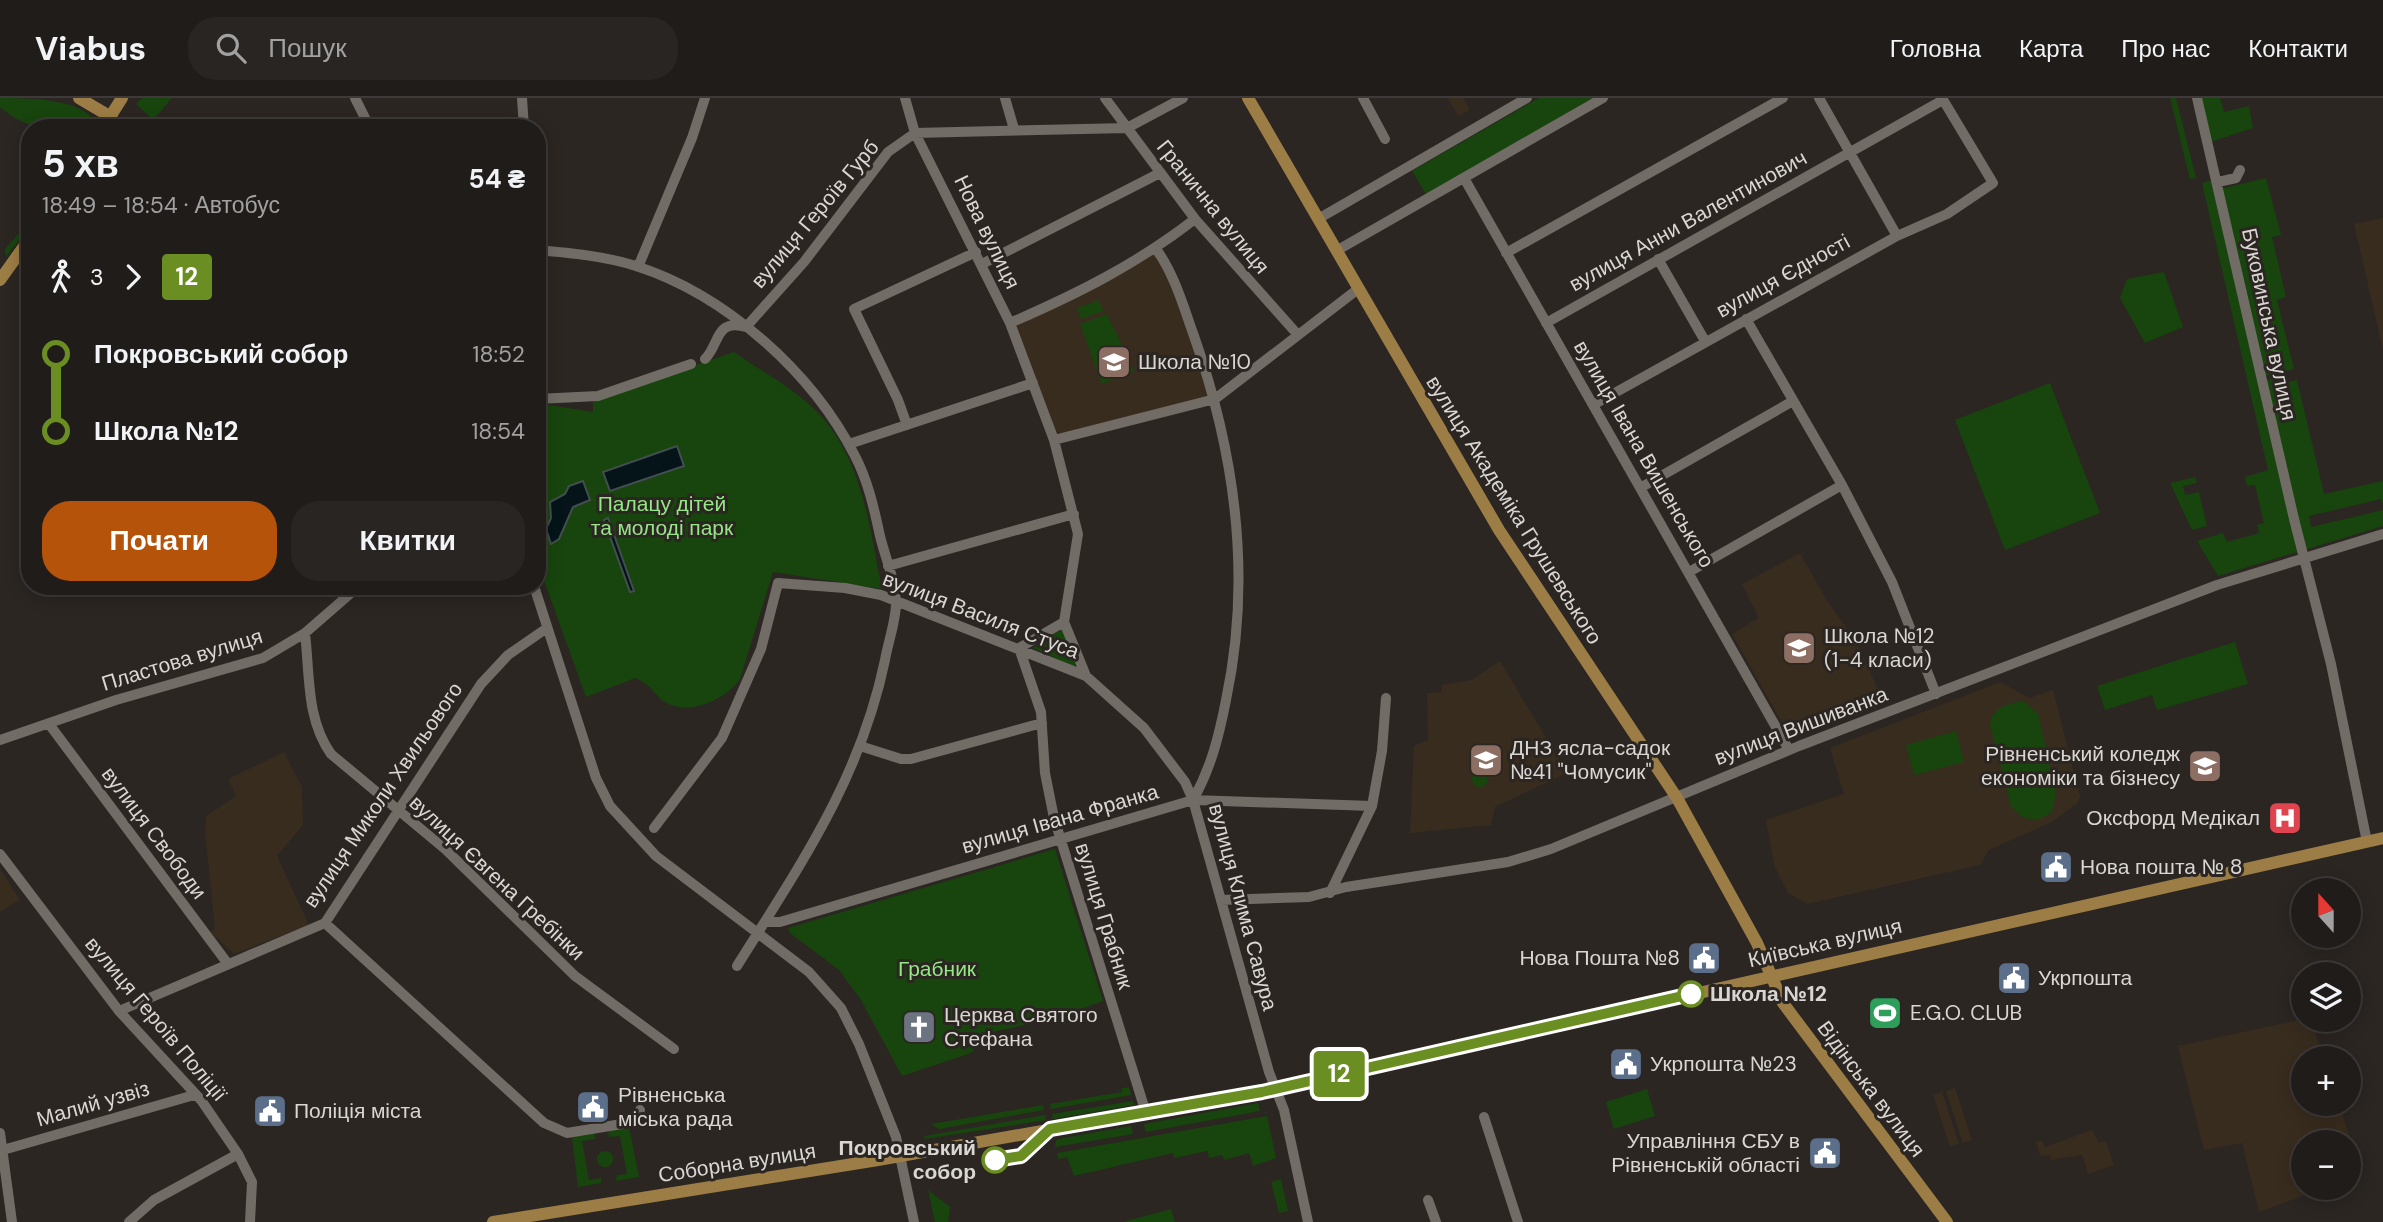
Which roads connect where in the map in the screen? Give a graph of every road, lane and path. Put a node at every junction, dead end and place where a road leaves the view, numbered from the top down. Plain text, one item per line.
1 (79, 98) edge
2 (122, 98) edge
3 (355, 98) edge
4 (522, 98) edge
5 (705, 98) edge
6 (905, 98) edge
7 (1006, 98) edge
8 (1105, 98) edge
9 (1183, 98) edge
10 (1248, 98) edge
11 (1363, 98) edge
12 (1527, 98) edge
13 (1603, 98) edge
14 (1783, 98) edge
15 (1819, 98) edge
16 (2197, 98) edge
17 (1943, 99) edge
18 (104, 119) edge
19 (109, 119) edge
20 (366, 119) edge
21 (523, 119) edge
22 (1127, 128) junction
23 (1014, 129) junction
24 (915, 133) junction
25 (1385, 139) dead end
26 (1850, 152) junction
27 (2240, 170) dead end
28 (1158, 174) junction
29 (1464, 178) junction
30 (2218, 182) junction
31 (1195, 219) junction
32 (1318, 219) junction
33 (1897, 236) junction
34 (1156, 249) junction
35 (21, 250) edge
36 (546, 251) edge
37 (1336, 251) junction
38 (976, 252) junction
39 (1506, 253) junction
40 (1658, 259) junction
41 (982, 264) junction
42 (638, 267) junction
43 (2, 275) edge
44 (1358, 289) junction
45 (1746, 319) junction
46 (1010, 323) junction
47 (1546, 323) junction
48 (746, 327) junction
49 (1298, 335) junction
50 (1705, 341) junction
51 (705, 359) dead end
52 (691, 364) dead end
53 (1033, 383) junction
54 (546, 399) edge
55 (1214, 399) junction
56 (1793, 401) junction
57 (1593, 405) junction
58 (907, 425) junction
59 (1054, 440) junction
60 (849, 444) junction
61 (1842, 485) junction
62 (1640, 488) junction
63 (1074, 514) junction
64 (2383, 534) edge
65 (2305, 558) junction
66 (888, 566) junction
67 (1689, 572) junction
68 (349, 595) edge
69 (537, 595) edge
70 (896, 602) junction
71 (1064, 622) junction
72 (547, 628) junction
73 (305, 634) junction
74 (1019, 648) junction
75 (1086, 676) junction
76 (1936, 694) junction
77 (1386, 698) dead end
78 (1042, 723) junction
79 (49, 724) junction
80 (0, 740) edge
81 (860, 746) junction
82 (1789, 750) junction
83 (1677, 798) junction
84 (1193, 800) junction
85 (1372, 806) junction
86 (398, 813) junction
87 (654, 828) dead end
88 (2383, 838) edge
89 (1060, 839) junction
90 (2367, 842) junction
91 (0, 853) edge
92 (1330, 893) junction
93 (1221, 900) junction
94 (765, 922) junction
95 (324, 923) junction
96 (756, 933) junction
97 (228, 964) junction
98 (737, 967) dead end
99 (1771, 975) junction
100 (119, 1011) junction
101 (674, 1049) dead end
102 (1276, 1089) junction
103 (194, 1095) junction
104 (640, 1110) dead end
105 (1146, 1113) junction
106 (1484, 1117) dead end
107 (0, 1133) edge
108 (3, 1150) junction
109 (238, 1154) junction
110 (900, 1156) junction
111 (4, 1195) edge
112 (1428, 1200) dead end
113 (12, 1222) edge
114 (129, 1222) edge
115 (250, 1222) edge
116 (493, 1222) edge
117 (914, 1222) edge
118 (1308, 1222) edge
119 (1436, 1222) edge
120 (1518, 1222) edge
121 (1947, 1222) edge

1 - 18 main road
2 - 19 main road
3 - 20 street
4 - 21 street
5 - 42 street
6 - 24 street, Нова вулиця
7 - 23 street
8 - 22 street, Гранична вулиця
9 - 22 street
10 - 32 main road, вулиця Академіка Грушевського
11 - 25 street
12 - 32 street
13 - 29 street
14 - 39 street
15 - 26 street
16 - 30 street, Буковинська вулиця
17 - 26 street, вулиця Анни Валентинович
17 - 33 street, вулиця Єдності
22 - 23 street
22 - 28 street, Гранична вулиця
23 - 24 street
24 - 38 street, Нова вулиця
24 - 48 street, вулиця Героїв Гурб
26 - 33 street
26 - 40 street, вулиця Анни Валентинович
27 - 30 street
28 - 31 street, Гранична вулиця
28 - 41 street
29 - 37 street
29 - 39 street, вулиця Івана Вишенського
30 - 65 street, Буковинська вулиця
31 - 34 street
31 - 49 street, Гранична вулиця
32 - 37 main road, вулиця Академіка Грушевського
33 - 45 street, вулиця Єдності
34 - 46 street
34 - 55 street, вулиця Клима Савура
35 - 43 main road
36 - 42 street
37 - 44 main road, вулиця Академіка Грушевського
38 - 41 street, Нова вулиця
38 - 58 street
39 - 47 street, вулиця Івана Вишенського
40 - 47 street, вулиця Анни Валентинович
40 - 50 street
41 - 46 street, Нова вулиця
42 - 48 street
44 - 49 street
44 - 83 main road, вулиця Академіка Грушевського
45 - 50 street, вулиця Єдності
45 - 56 street
46 - 53 street, Нова вулиця
47 - 57 street, вулиця Івана Вишенського
48 - 51 street, вулиця Героїв Гурб
48 - 60 street
49 - 55 street
50 - 57 street, вулиця Єдності
52 - 54 street
53 - 58 street
53 - 59 street, Нова вулиця
55 - 59 street
55 - 84 street, вулиця Клима Савура
56 - 61 street
56 - 62 street
57 - 62 street, вулиця Івана Вишенського
58 - 60 street
59 - 63 street, Нова вулиця
60 - 66 street
61 - 67 street
61 - 76 street
62 - 67 street, вулиця Івана Вишенського
63 - 66 street
63 - 71 street, Нова вулиця
64 - 65 street, вулиця Вишиванка
65 - 76 street, вулиця Вишиванка
65 - 90 street, Буковинська вулиця
66 - 70 street
67 - 82 street, вулиця Івана Вишенського
68 - 73 street, Пластова вулиця
69 - 72 street
70 - 74 street, вулиця Василя Стуса
70 - 81 street
70 - 87 street, вулиця Василя Стуса
71 - 74 street
71 - 75 street
72 - 86 street, вулиця Миколи Хвильового
72 - 96 street
73 - 79 street, Пластова вулиця
73 - 86 street, вулиця Євгена Гребінки
74 - 75 street, вулиця Василя Стуса
74 - 78 street, вулиця Грабник
75 - 84 street
76 - 82 street, вулиця Вишиванка
77 - 85 street
78 - 81 street
78 - 89 street, вулиця Грабник
79 - 80 street, Пластова вулиця
79 - 97 street, вулиця Свободи
81 - 94 street
82 - 83 street, вулиця Вишиванка
83 - 92 street, вулиця Вишиванка
83 - 99 main road, вулиця Академіка Грушевського
84 - 85 street, вулиця Івана Франка
84 - 89 street, вулиця Івана Франка
84 - 93 street, вулиця Клима Савура
85 - 92 street
86 - 95 street, вулиця Миколи Хвильового
86 - 101 street, вулиця Євгена Гребінки
88 - 90 main road, Київська вулиця
89 - 94 street, вулиця Івана Франка
89 - 105 street, вулиця Грабник
90 - 99 main road, Київська вулиця
91 - 100 street, вулиця Героїв Поліції
92 - 93 street, вулиця Вишиванка
93 - 102 street, вулиця Клима Савура
94 - 96 street
95 - 97 street, вулиця Миколи Хвильового
95 - 104 street
96 - 98 street
96 - 110 street
97 - 100 street, вулиця Миколи Хвильового
99 - 102 main road, Київська вулиця
99 - 121 main road, Відінська вулиця
100 - 103 street, вулиця Героїв Поліції
102 - 105 main road, Соборна вулиця
102 - 118 street, вулиця Клима Савура
103 - 108 street, Малий узвіз
103 - 109 street, вулиця Героїв Поліції
105 - 110 main road, Соборна вулиця
106 - 120 street
107 - 108 street
108 - 111 street
109 - 114 street
109 - 115 street, вулиця Героїв Поліції
110 - 116 main road, Соборна вулиця
110 - 117 street
111 - 113 street
112 - 119 street

